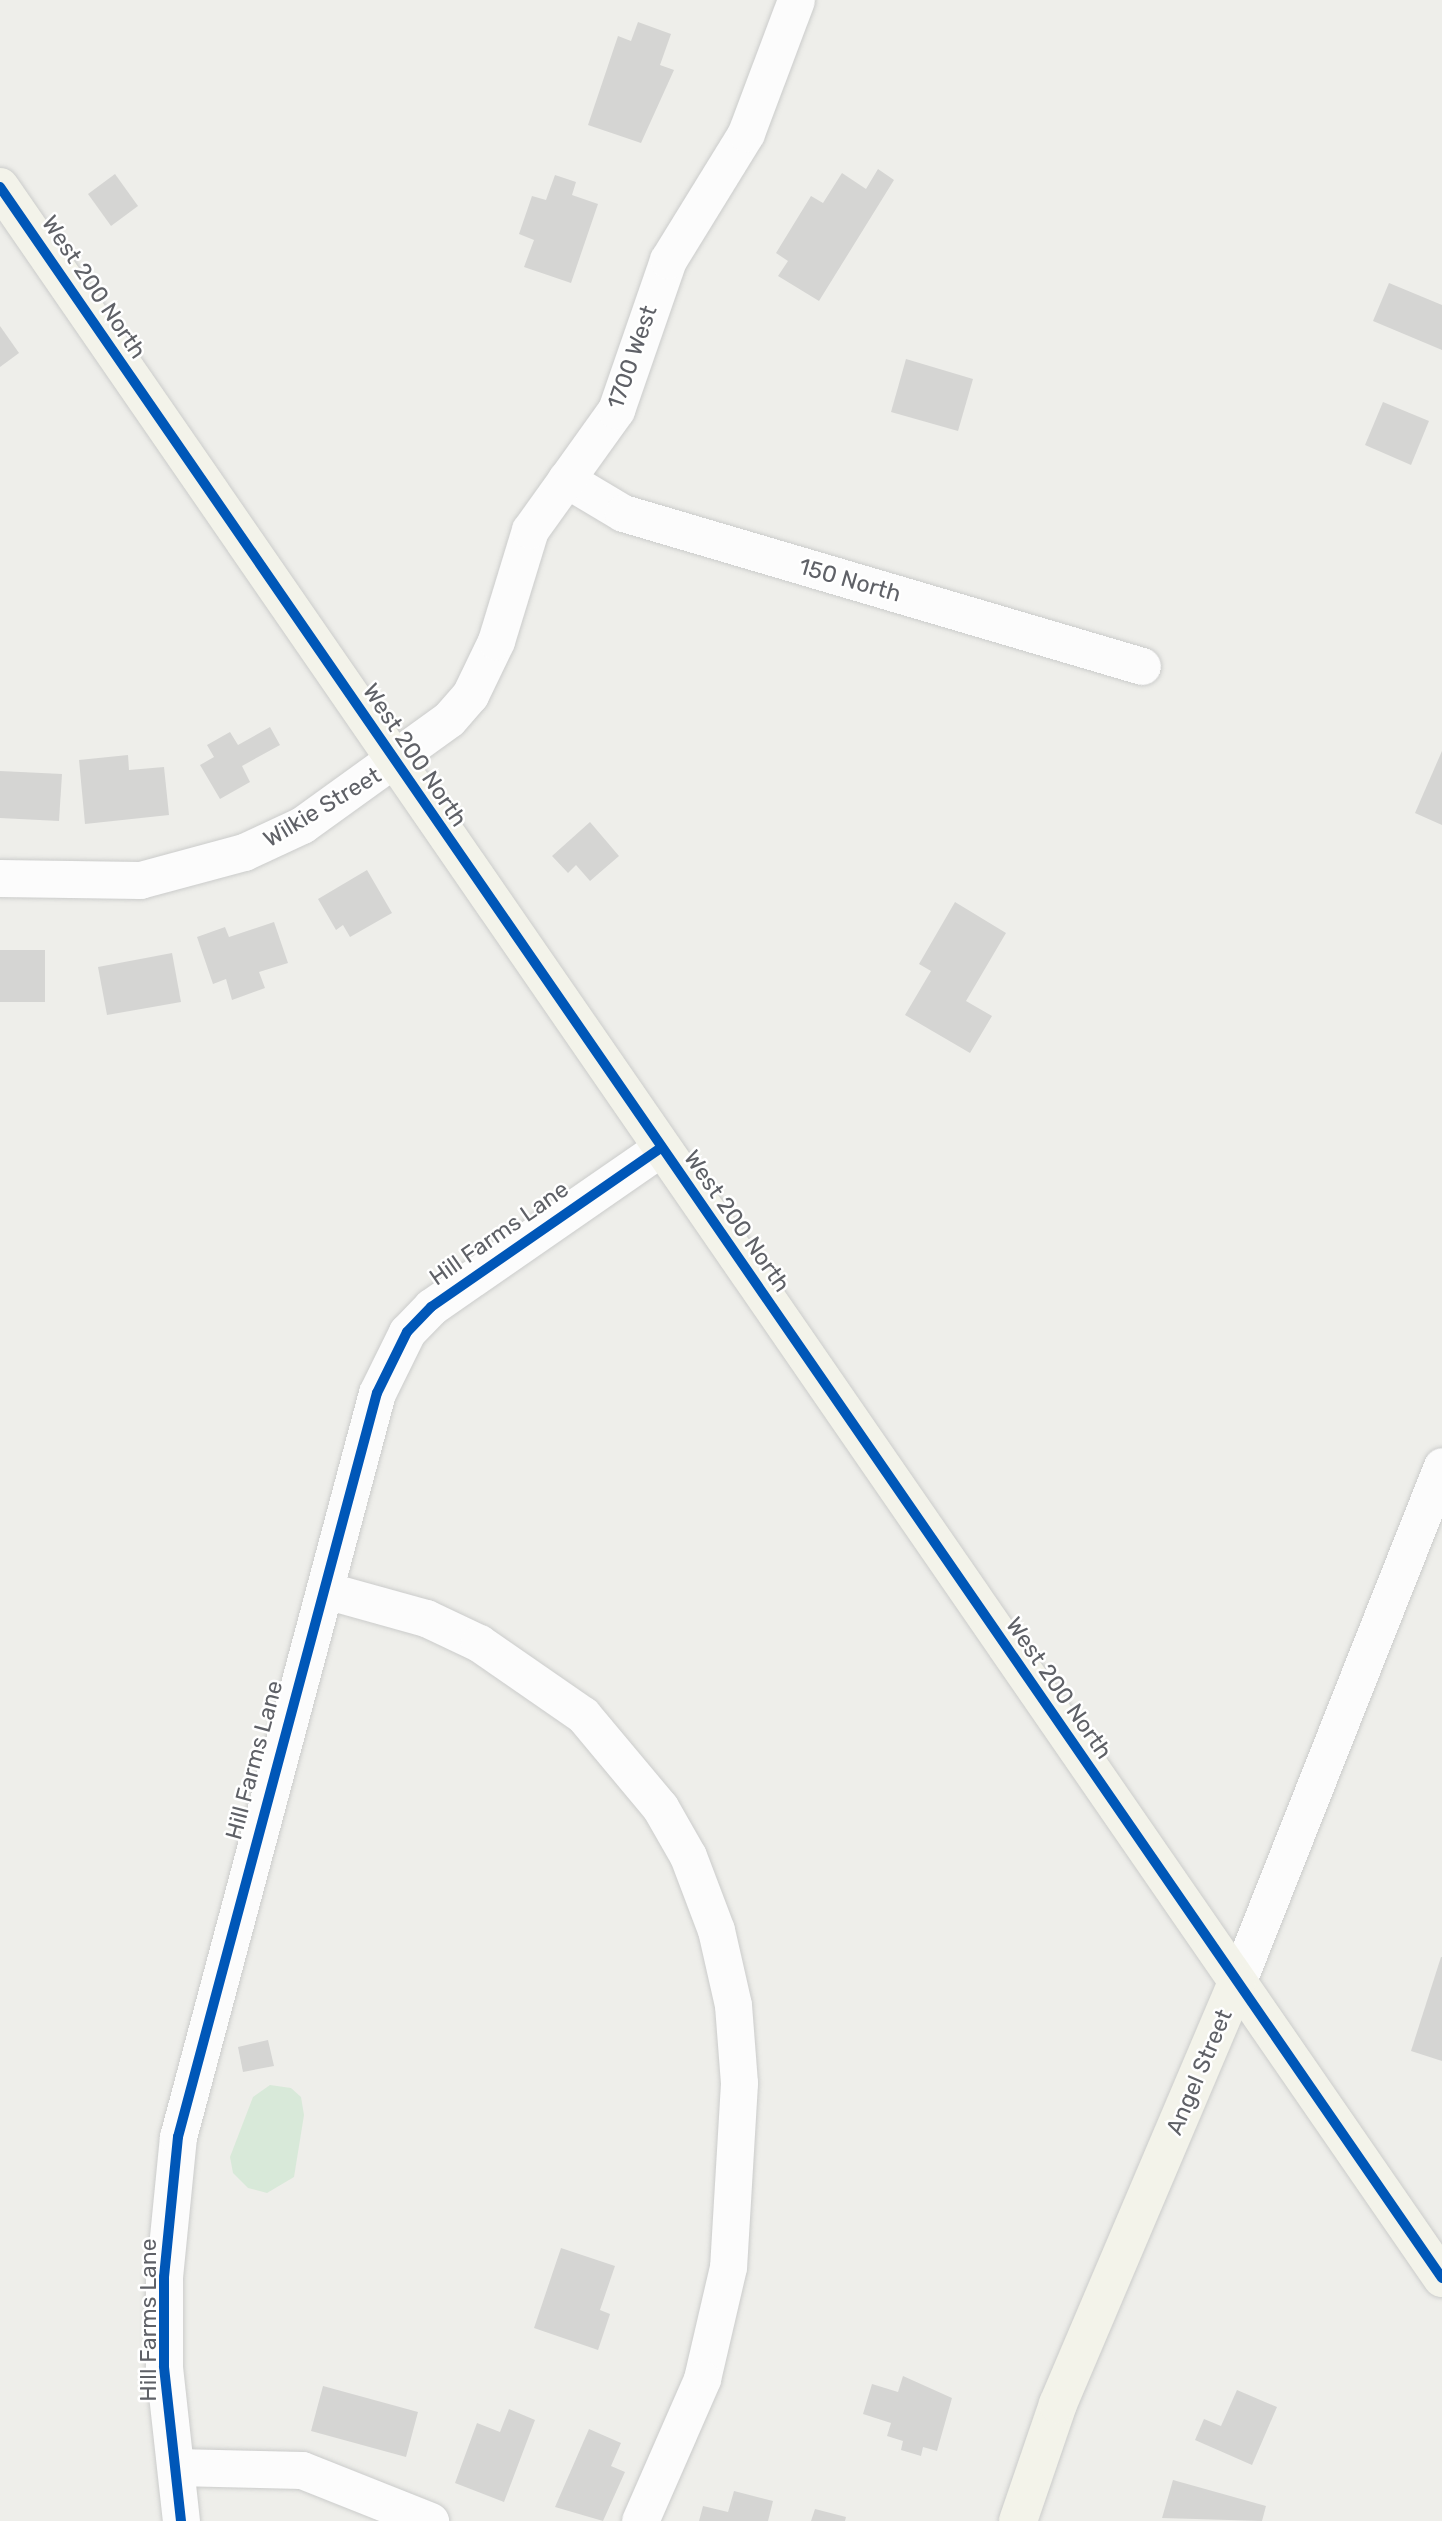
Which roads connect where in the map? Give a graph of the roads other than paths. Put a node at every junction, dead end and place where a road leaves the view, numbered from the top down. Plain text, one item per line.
1 (796, 0) edge
2 (5, 205) edge
3 (565, 479) junction
4 (1142, 666) dead end
5 (396, 763) junction
6 (0, 878) edge
7 (661, 1148) junction
8 (1442, 1466) edge
9 (325, 1590) junction
10 (1237, 1983) junction
11 (1442, 2278) edge
12 (176, 2468) junction
13 (181, 2521) edge
14 (430, 2521) edge
15 (640, 2521) edge
16 (1018, 2521) edge

1 - 3 street, 1700 West
2 - 5 main road, West 200 North
3 - 4 street, 150 North
3 - 5 street, 1700 West
5 - 6 street, Wilkie Street
5 - 7 main road, West 200 North
7 - 9 street, Hill Farms Lane
7 - 10 main road, West 200 North
8 - 10 street, Angel Street
9 - 12 street, Hill Farms Lane
9 - 15 street
10 - 11 main road, West 200 North
10 - 16 main road, Angel Street
12 - 13 street, Hill Farms Lane
12 - 14 street

